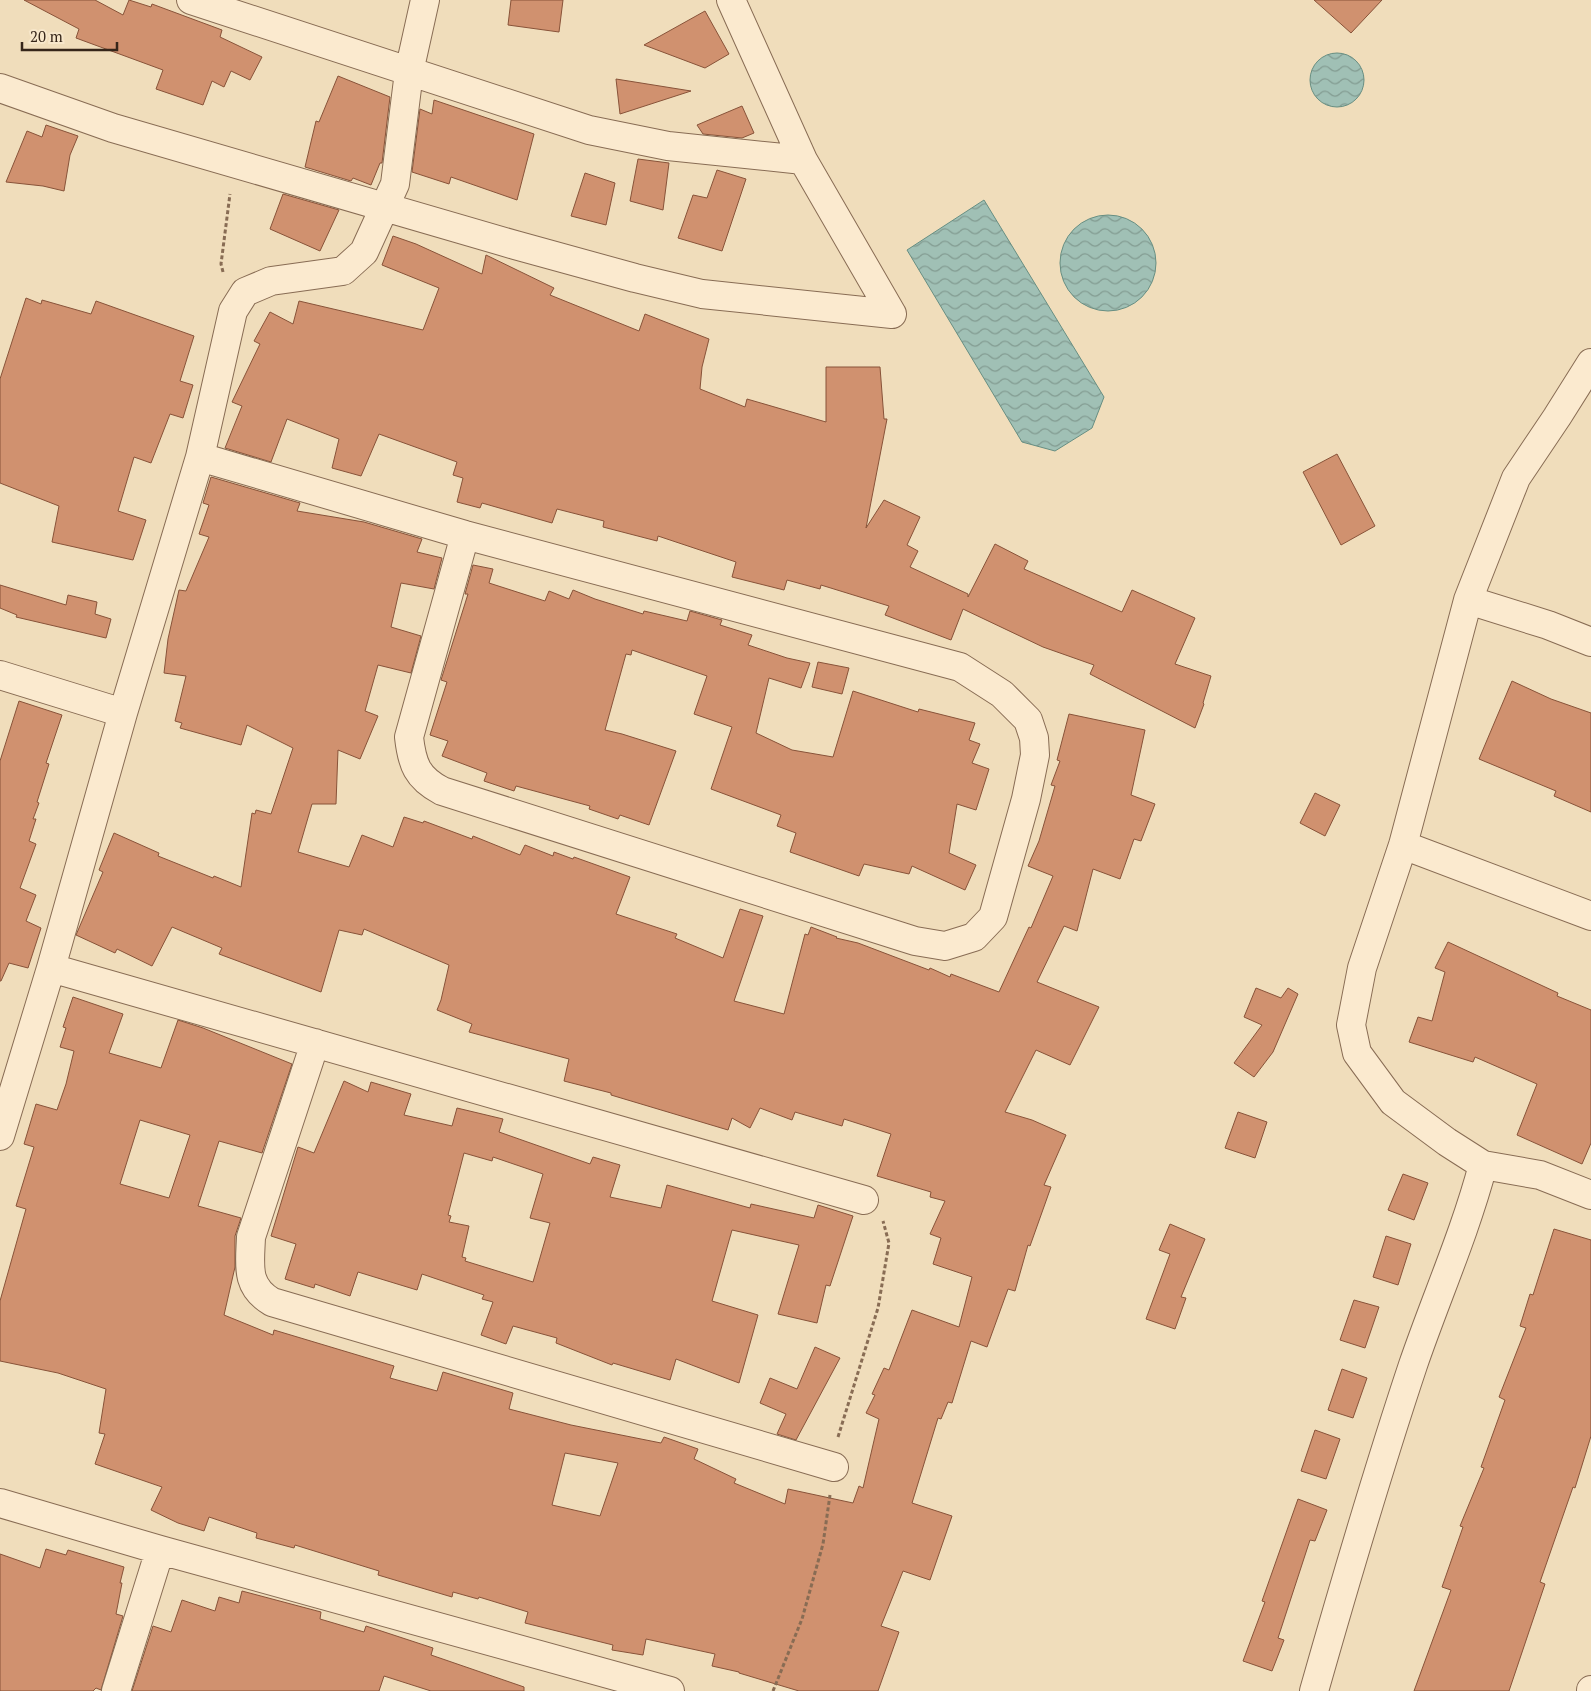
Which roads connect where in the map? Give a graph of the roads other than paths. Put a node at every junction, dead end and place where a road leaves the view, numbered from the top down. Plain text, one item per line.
1 (191, 0) edge
2 (425, 0) edge
3 (730, 0) edge
4 (409, 72) junction
5 (0, 88) edge
6 (803, 160) junction
7 (385, 206) junction
8 (1591, 363) edge
9 (200, 457) junction
10 (465, 535) junction
11 (1468, 600) junction
12 (1591, 642) edge
13 (0, 675) edge
14 (123, 713) junction
15 (1403, 845) junction
16 (1591, 916) edge
17 (51, 968) junction
18 (315, 1043) junction
19 (0, 1136) edge
20 (1483, 1165) junction
21 (1591, 1195) edge
22 (864, 1200) dead end
23 (834, 1467) dead end
24 (0, 1503) edge
25 (160, 1550) junction
26 (116, 1691) edge
27 (670, 1691) edge
28 (1314, 1691) edge

1 - 4 street
2 - 4 street
3 - 6 street
4 - 6 street
4 - 7 street
5 - 7 street
6 - 7 street
7 - 9 street
8 - 11 street
9 - 10 street
9 - 14 street
10 - 10 street
11 - 12 street
11 - 15 street
13 - 14 street
14 - 17 street
15 - 16 street
15 - 20 street
17 - 18 street
17 - 19 street
18 - 22 street
18 - 23 street
20 - 21 street
20 - 28 street
24 - 25 street
25 - 26 street
25 - 27 street

